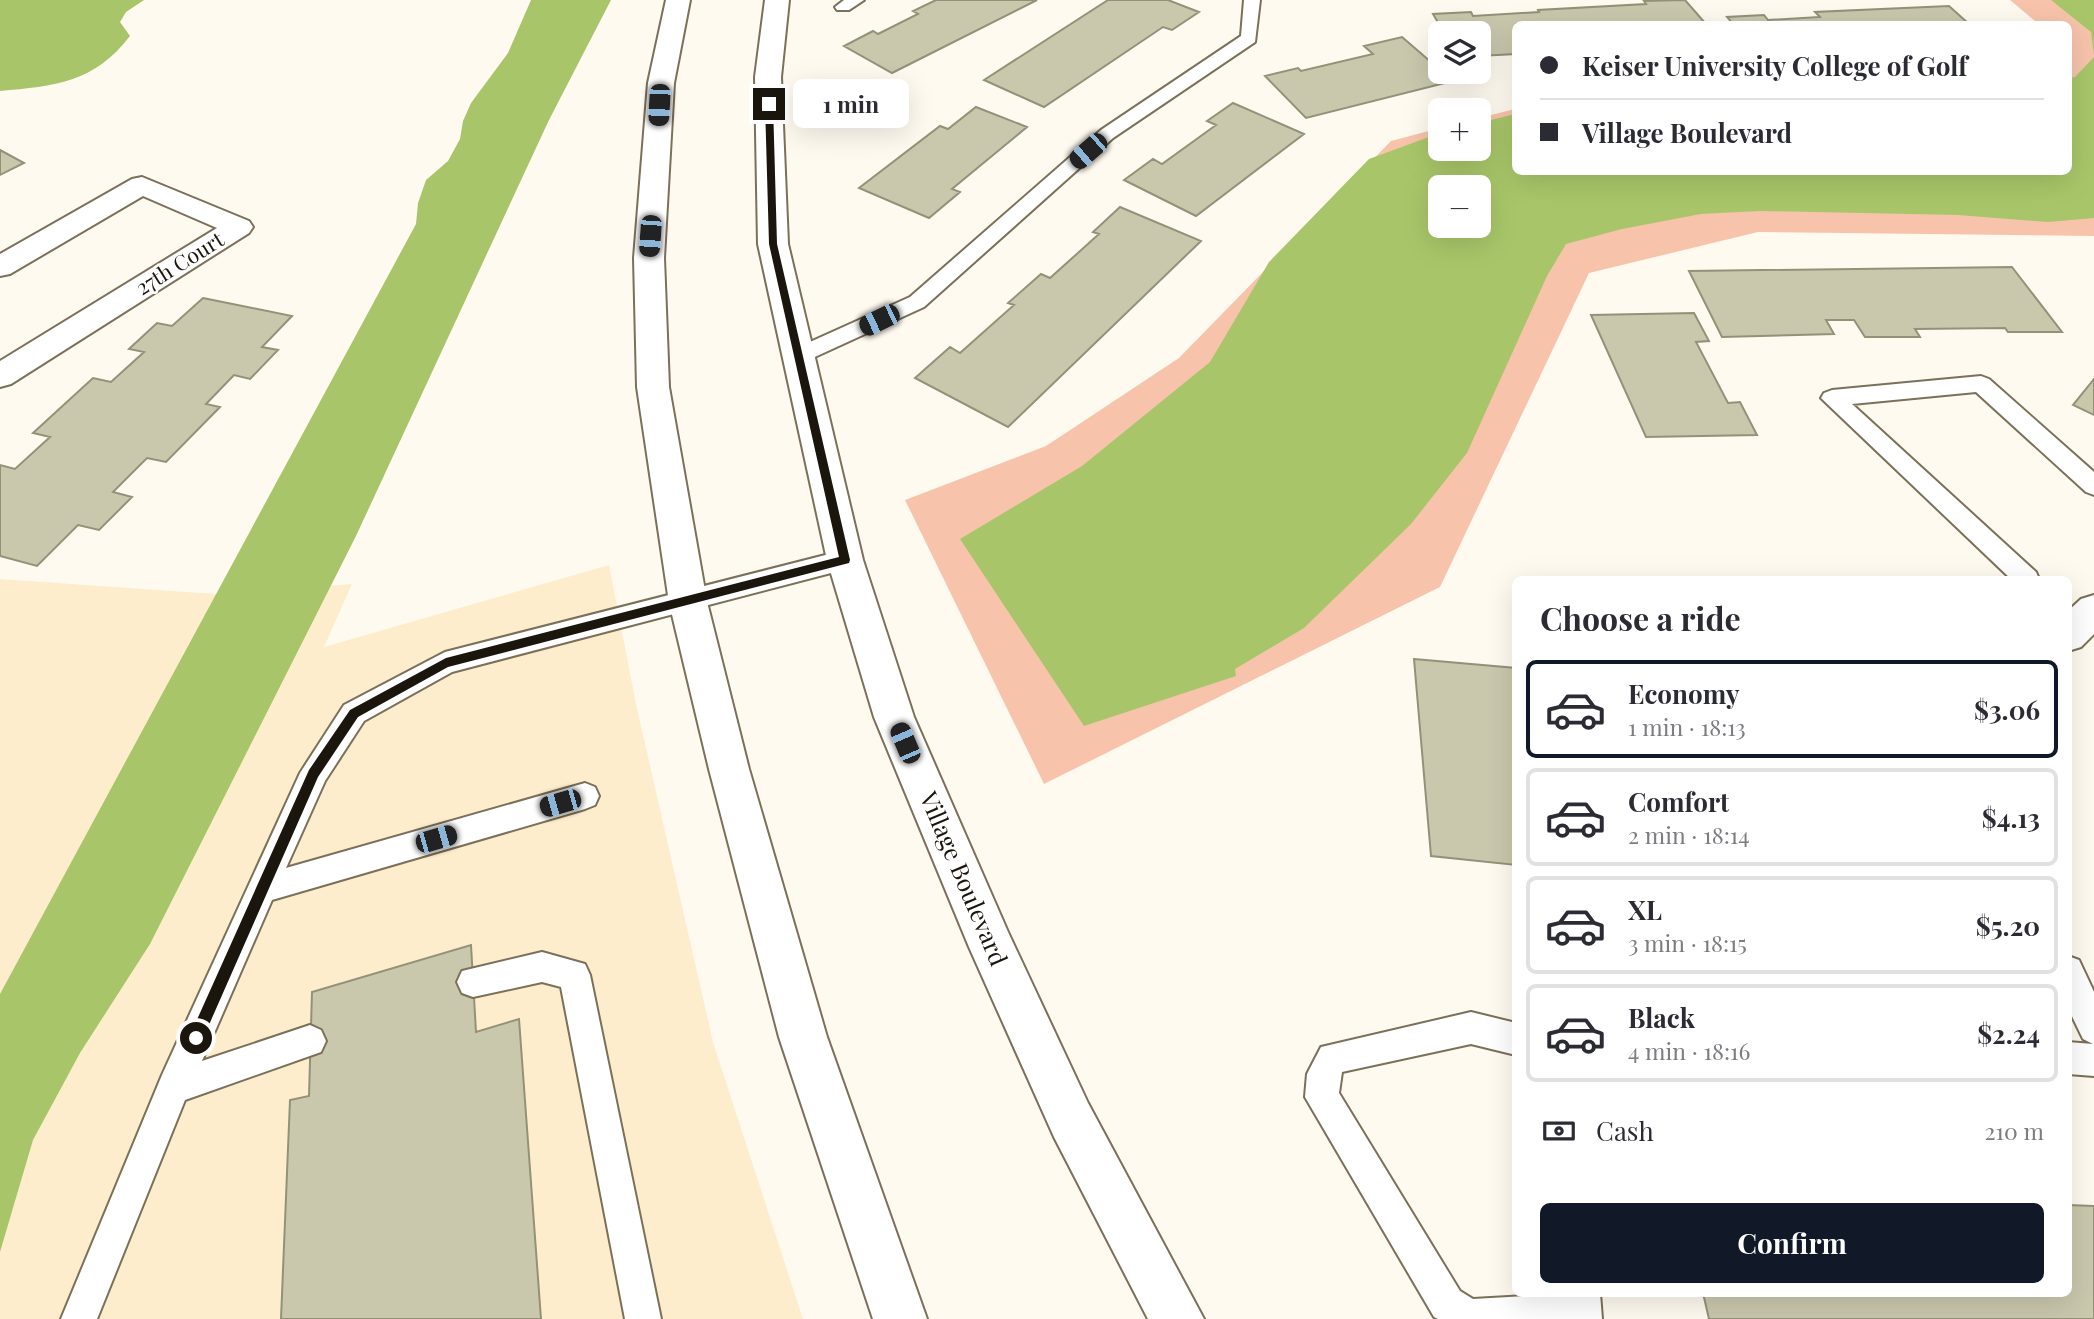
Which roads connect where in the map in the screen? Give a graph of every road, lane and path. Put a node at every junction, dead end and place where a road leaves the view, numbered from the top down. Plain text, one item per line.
1 (678, 0) edge
2 (777, 0) edge
3 (1252, 0) edge
4 (0, 267) edge
5 (798, 356) junction
6 (0, 376) edge
7 (2094, 486) edge
8 (845, 560) junction
9 (2023, 576) edge
10 (688, 602) junction
11 (585, 796) dead end
12 (262, 889) junction
13 (2072, 980) edge
14 (473, 982) dead end
15 (2094, 1028) edge
16 (1512, 1039) edge
17 (310, 1041) dead end
18 (2072, 1058) edge
19 (2094, 1060) edge
20 (174, 1087) junction
21 (1574, 1307) edge
22 (79, 1319) edge
23 (643, 1319) edge
24 (900, 1319) edge
25 (1177, 1319) edge

1 - 10 street
2 - 5 street, Village Boulevard
3 - 5 lane
4 - 6 street, 27th Court
5 - 8 street, Village Boulevard
7 - 9 lane
8 - 10 lane
8 - 25 street, Village Boulevard
10 - 12 lane
10 - 24 street
11 - 12 lane
12 - 20 lane
13 - 15 lane
14 - 23 lane
16 - 21 lane
17 - 20 lane
18 - 19 lane
20 - 22 lane

